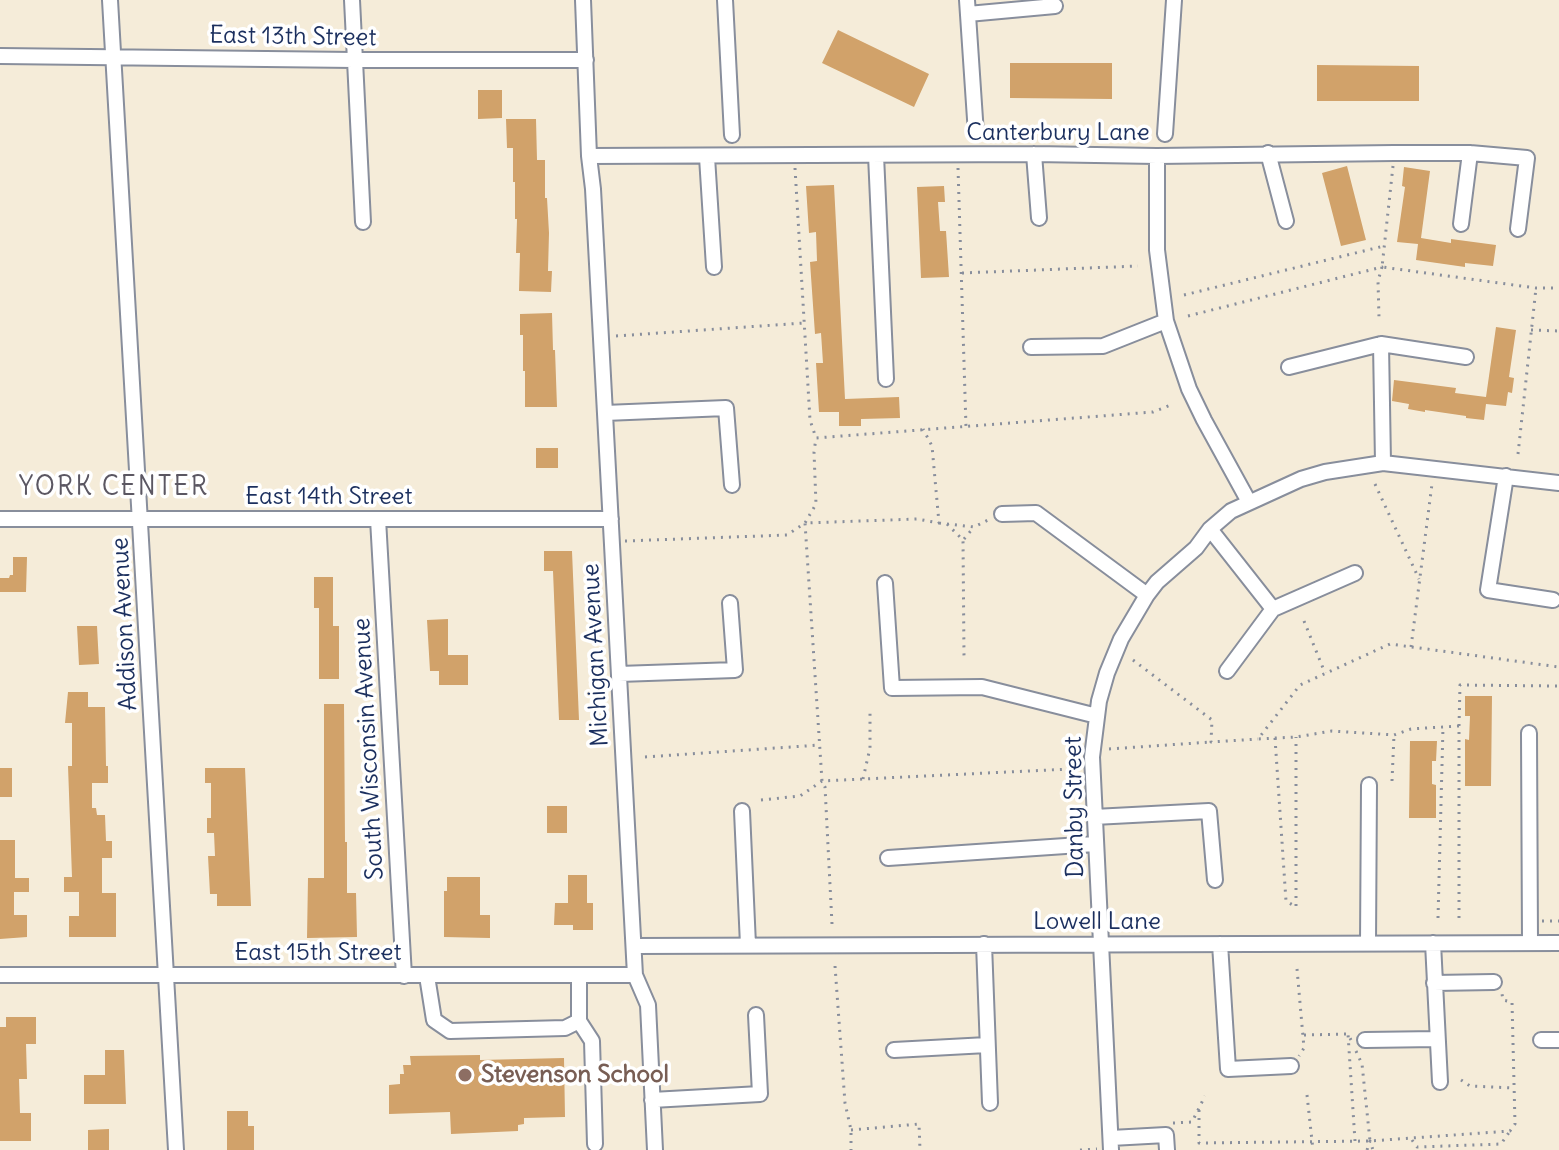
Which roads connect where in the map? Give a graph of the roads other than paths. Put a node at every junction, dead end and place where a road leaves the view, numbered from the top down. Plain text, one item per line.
1 (110, 0) edge
2 (352, 0) edge
3 (583, 0) edge
4 (725, 0) edge
5 (1174, 0) edge
6 (1055, 6) dead end
7 (967, 7) edge
8 (0, 56) edge
9 (113, 57) junction
10 (354, 60) junction
11 (586, 60) junction
12 (976, 134) dead end
13 (1165, 134) dead end
14 (732, 135) dead end
15 (1268, 153) junction
16 (1470, 153) junction
17 (1034, 154) junction
18 (876, 155) junction
19 (589, 156) junction
20 (1157, 156) junction
21 (707, 157) junction
22 (1039, 218) dead end
23 (1286, 221) dead end
24 (363, 222) dead end
25 (1461, 224) dead end
26 (1518, 229) dead end
27 (714, 267) dead end
28 (1166, 321) junction
29 (1381, 344) junction
30 (1031, 347) dead end
31 (1466, 357) dead end
32 (1289, 367) dead end
33 (886, 379) dead end
34 (605, 413) junction
35 (1383, 463) junction
36 (1506, 476) junction
37 (1559, 483) edge
38 (732, 485) dead end
39 (1249, 502) junction
40 (997, 516) road end
41 (0, 519) edge
42 (141, 519) junction
43 (378, 519) junction
44 (611, 519) junction
45 (1210, 529) junction
46 (1355, 573) dead end
47 (885, 583) dead end
48 (1147, 595) junction
49 (1553, 600) dead end
50 (730, 603) dead end
51 (1273, 609) junction
52 (1227, 671) dead end
53 (619, 674) junction
54 (1097, 716) junction
55 (1529, 733) dead end
56 (1369, 785) dead end
57 (742, 811) dead end
58 (1094, 817) junction
59 (1095, 844) junction
60 (888, 858) dead end
61 (1215, 880) dead end
62 (1530, 942) junction
63 (1368, 943) junction
64 (1433, 943) junction
65 (1559, 943) edge
66 (984, 944) junction
67 (1101, 944) junction
68 (1220, 944) junction
69 (748, 945) junction
70 (634, 946) junction
71 (0, 975) edge
72 (166, 975) junction
73 (579, 975) junction
74 (635, 975) junction
75 (404, 976) junction
76 (427, 976) junction
77 (1434, 983) junction
78 (1498, 984) road end
79 (756, 1015) dead end
80 (579, 1021) junction
81 (1437, 1039) junction
82 (1365, 1040) dead end
83 (1541, 1040) dead end
84 (1559, 1040) edge
85 (987, 1045) junction
86 (894, 1050) dead end
87 (1295, 1061) road end
88 (1440, 1082) dead end
89 (652, 1100) junction
90 (990, 1103) dead end
91 (595, 1144) dead end
92 (1111, 1144) edge
93 (176, 1150) edge
94 (655, 1150) edge
95 (1167, 1150) edge

1 - 9 street, Addison Avenue
2 - 10 street
3 - 11 street, Michigan Avenue
4 - 14 street
5 - 13 street
6 - 7 street
7 - 12 street
8 - 9 street, East 13th Street
9 - 10 street, East 13th Street
9 - 42 street, Addison Avenue
10 - 11 street, East 13th Street
10 - 24 street
11 - 19 street, Michigan Avenue
15 - 16 street, Canterbury Lane
15 - 20 street, Canterbury Lane
15 - 23 street
16 - 25 street
16 - 26 street, Canterbury Lane
17 - 18 street, Canterbury Lane
17 - 20 street, Canterbury Lane
17 - 22 street
18 - 21 street, Canterbury Lane
18 - 33 street
19 - 21 street, Canterbury Lane
19 - 34 street, Michigan Avenue
20 - 28 street
21 - 27 street
28 - 30 street
28 - 39 street
29 - 31 street
29 - 32 street
29 - 35 street
34 - 38 street
34 - 44 street, Michigan Avenue
35 - 36 street, Danby Street
35 - 39 street, Danby Street
36 - 37 street, Danby Street
36 - 49 street
39 - 45 street, Danby Street
40 - 48 street
41 - 42 street, East 14th Street
42 - 43 street, East 14th Street
42 - 72 street, Addison Avenue
43 - 44 street, East 14th Street
43 - 75 street, South Wisconsin Avenue
44 - 53 street, Michigan Avenue
45 - 48 street, Danby Street
45 - 51 street
46 - 51 street
47 - 54 street
48 - 54 street, Danby Street
50 - 53 street
51 - 52 street
53 - 70 street, Michigan Avenue
54 - 58 street, Danby Street
55 - 62 street
56 - 63 street
57 - 69 street
58 - 59 street, Danby Street
58 - 61 street
59 - 60 street
59 - 67 street, Danby Street
62 - 64 street, Lowell Lane
62 - 65 street, Lowell Lane
63 - 64 street, Lowell Lane
63 - 68 street, Lowell Lane
64 - 77 street
66 - 67 street, Lowell Lane
66 - 69 street, Lowell Lane
66 - 85 street
67 - 68 street, Lowell Lane
67 - 92 street, Danby Street
68 - 87 street
69 - 70 street, Lowell Lane
70 - 74 street, Michigan Avenue
71 - 72 street, East 15th Street
72 - 75 street, East 15th Street
72 - 93 street, Addison Avenue
73 - 74 street, East 15th Street
73 - 76 street, East 15th Street
73 - 80 street
74 - 89 street, Michigan Avenue
75 - 76 street, East 15th Street
76 - 80 street
77 - 78 street
77 - 81 street
79 - 89 street
80 - 91 street
81 - 82 street
81 - 88 street
83 - 84 street
85 - 86 street
85 - 90 street
89 - 94 street, Michigan Avenue
92 - 95 street

